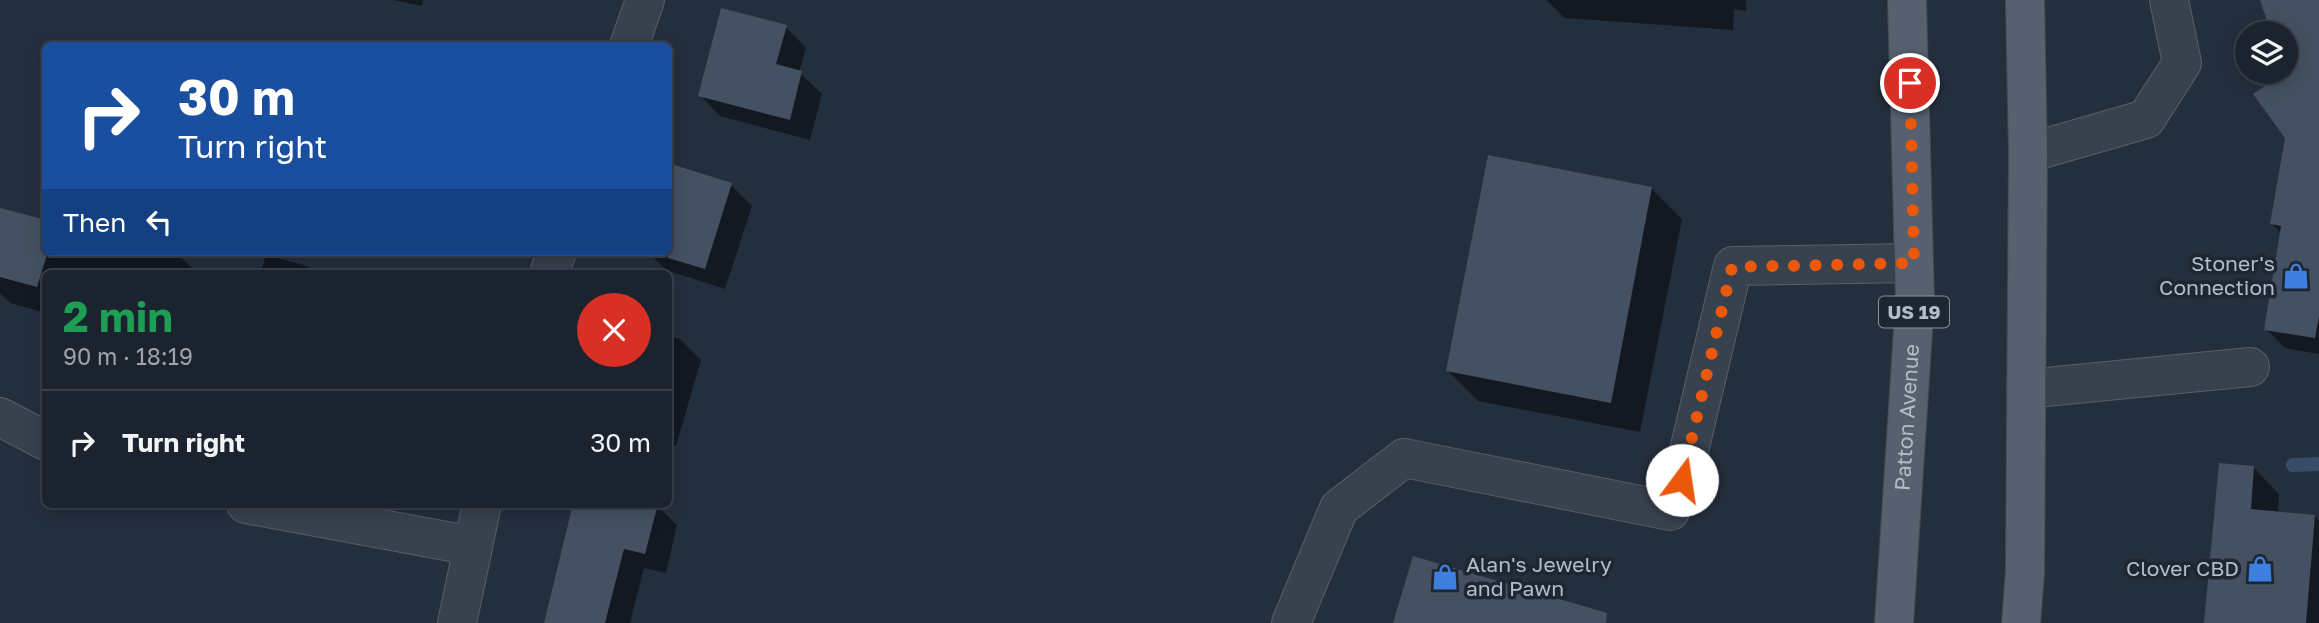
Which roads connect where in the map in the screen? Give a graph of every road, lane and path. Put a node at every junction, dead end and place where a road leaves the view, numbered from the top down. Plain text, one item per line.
1 (645, 0) edge
2 (1907, 0) edge
3 (2025, 0) edge
4 (2169, 0) edge
5 (630, 42) edge
6 (2028, 153) junction
7 (1914, 263) junction
8 (2250, 367) dead end
9 (2026, 389) junction
10 (0, 417) edge
11 (42, 439) edge
12 (268, 508) edge
13 (481, 508) edge
14 (473, 545) junction
15 (457, 623) edge
16 (1291, 623) edge
17 (1894, 623) edge
18 (2021, 623) edge

1 - 5 street
2 - 7 main road, Patton Avenue / US 19
3 - 6 main road
4 - 6 street
6 - 9 main road
7 - 16 street
7 - 17 main road, Patton Avenue / US 19
8 - 9 street
9 - 18 main road
10 - 11 street
12 - 14 street
13 - 14 street
14 - 15 street

